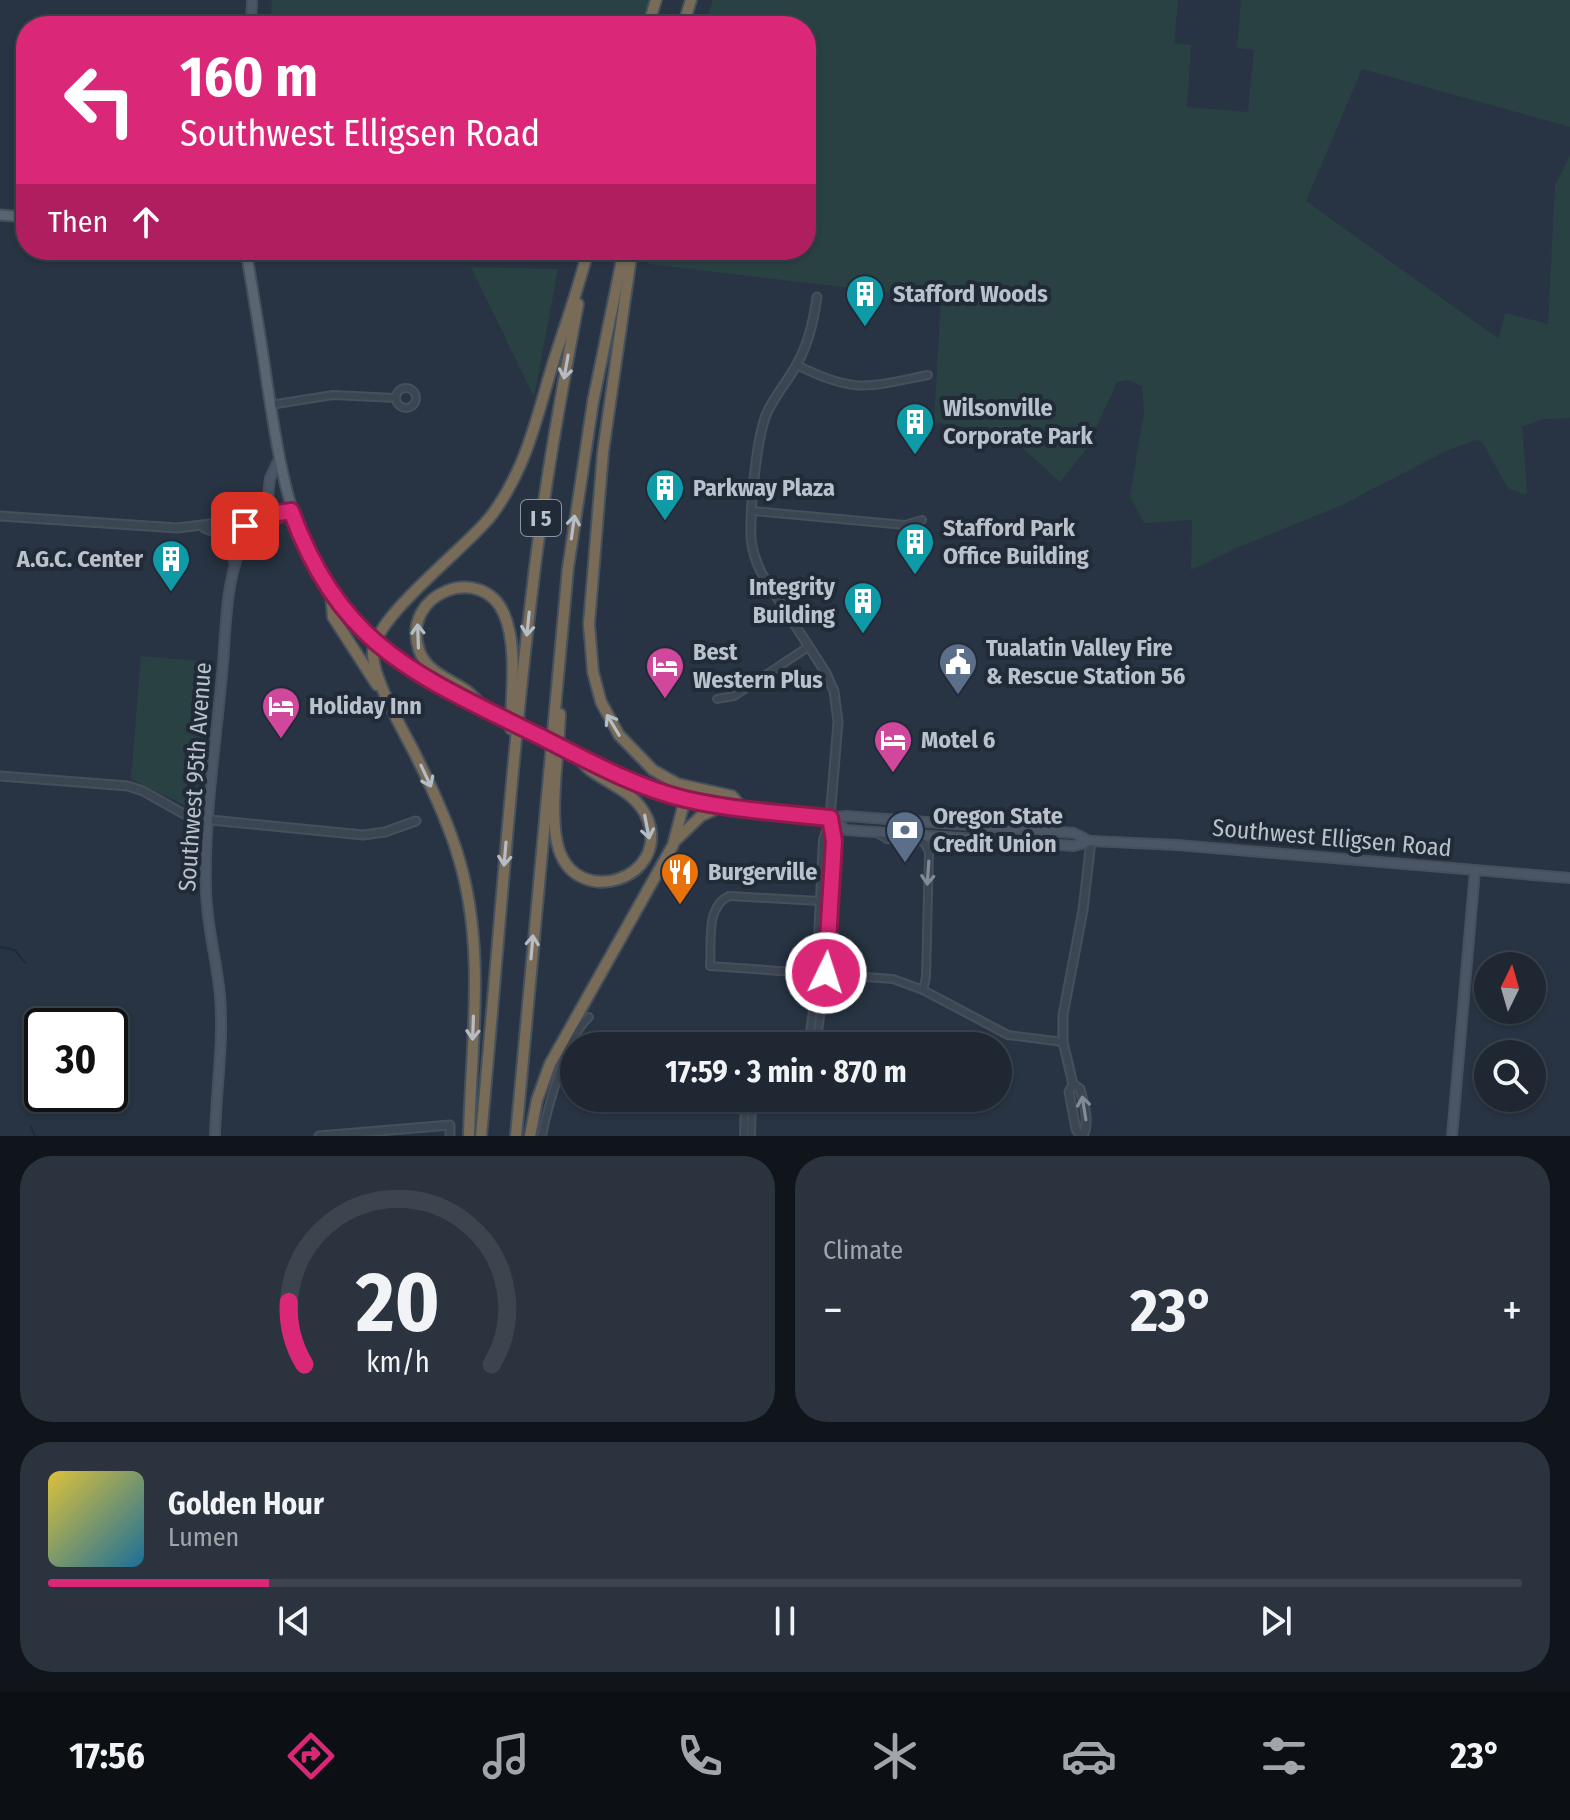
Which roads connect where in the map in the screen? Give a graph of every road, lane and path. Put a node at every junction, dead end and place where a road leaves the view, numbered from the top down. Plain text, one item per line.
1 (248, 260) edge
2 (622, 260) edge
3 (631, 260) edge
4 (585, 262) joint
5 (817, 297) dead end
6 (797, 365) junction
7 (928, 375) dead end
8 (395, 398) dead end
9 (270, 405) junction
10 (279, 459) junction
11 (291, 511) junction
12 (753, 511) junction
13 (0, 516) edge
14 (253, 519) junction
15 (922, 520) dead end
16 (202, 527) junction
17 (248, 529) junction
18 (233, 549) junction
19 (235, 564) junction
20 (331, 593) junction
21 (375, 643) junction
22 (808, 647) junction
23 (559, 660) junction
24 (717, 699) dead end
25 (391, 707) junction
26 (489, 712) junction
27 (576, 754) junction
28 (0, 776) edge
29 (511, 777) junction
30 (685, 799) junction
31 (722, 806) junction
32 (743, 809) junction
33 (830, 818) junction
34 (208, 820) junction
35 (416, 821) dead end
36 (876, 832) junction
37 (1091, 841) junction
38 (673, 845) junction
39 (1475, 870) junction
40 (1570, 878) edge
41 (819, 901) junction
42 (816, 973) junction
43 (826, 973) junction
44 (923, 990) junction
45 (589, 1017) dead end
46 (810, 1032) edge
47 (818, 1032) edge
48 (1063, 1042) junction
49 (745, 1112) edge
50 (752, 1112) edge
51 (215, 1136) edge
52 (319, 1136) edge
53 (450, 1136) edge
54 (469, 1136) edge
55 (481, 1136) edge
56 (516, 1136) edge
57 (530, 1136) edge
58 (542, 1136) edge
59 (744, 1136) edge
60 (751, 1136) edge
61 (1082, 1136) edge
62 (1452, 1136) edge

1 - 9 main road, Southwest Elligsen Road
23 -> 2 highway, I 5
32 -> 3 highway, I 5
4 - 21 highway, I 5
4 -> 29 highway, I 5
5 - 6 street
6 - 7 street
6 - 12 street
8 - 9 street
9 - 10 main road, Southwest Elligsen Road
10 - 11 main road, Southwest Elligsen Road
10 - 14 main road
11 - 14 main road
11 - 17 main road
11 - 20 main road, Southwest Elligsen Road
12 - 15 street
12 - 22 street
13 - 16 street
14 - 16 street
14 - 17 main road
16 - 18 street
17 - 18 main road
17 - 19 main road, Southwest 95th Avenue
18 - 19 main road, Southwest 95th Avenue
19 - 34 main road, Southwest 95th Avenue
20 - 21 main road, Southwest Elligsen Road
20 - 25 highway
21 - 25 highway
21 - 26 main road, Southwest Elligsen Road
22 - 24 street
22 - 33 street
27 -> 23 highway, I 5
56 -> 23 highway, I 5
25 -> 54 highway
26 - 27 main road, Southwest Elligsen Road, bridge
26 -> 29 highway, I 5
27 - 30 main road, Southwest Elligsen Road
28 - 34 street
29 -> 55 highway, I 5
30 - 31 main road, Southwest Elligsen Road
30 - 38 highway
31 - 32 main road, Southwest Elligsen Road
31 - 38 highway
32 - 33 main road, Southwest Elligsen Road
33 - 36 main road, Southwest Elligsen Road
33 - 37 main road, Southwest Elligsen Road
33 - 41 street
33 - 43 street
34 - 35 street
34 - 51 main road, Southwest 95th Avenue
36 - 37 main road, Southwest Elligsen Road
36 -> 44 street
37 - 39 main road, Southwest Elligsen Road
37 - 48 street
38 - 57 highway
39 - 40 main road, Southwest Elligsen Road
39 - 62 main road
41 - 42 street
41 - 42 street
42 - 43 street
42 - 46 street
43 - 44 street
43 - 47 street
44 - 48 street
45 - 58 street
48 - 61 street
49 - 59 street
50 - 60 street
52 - 53 street

